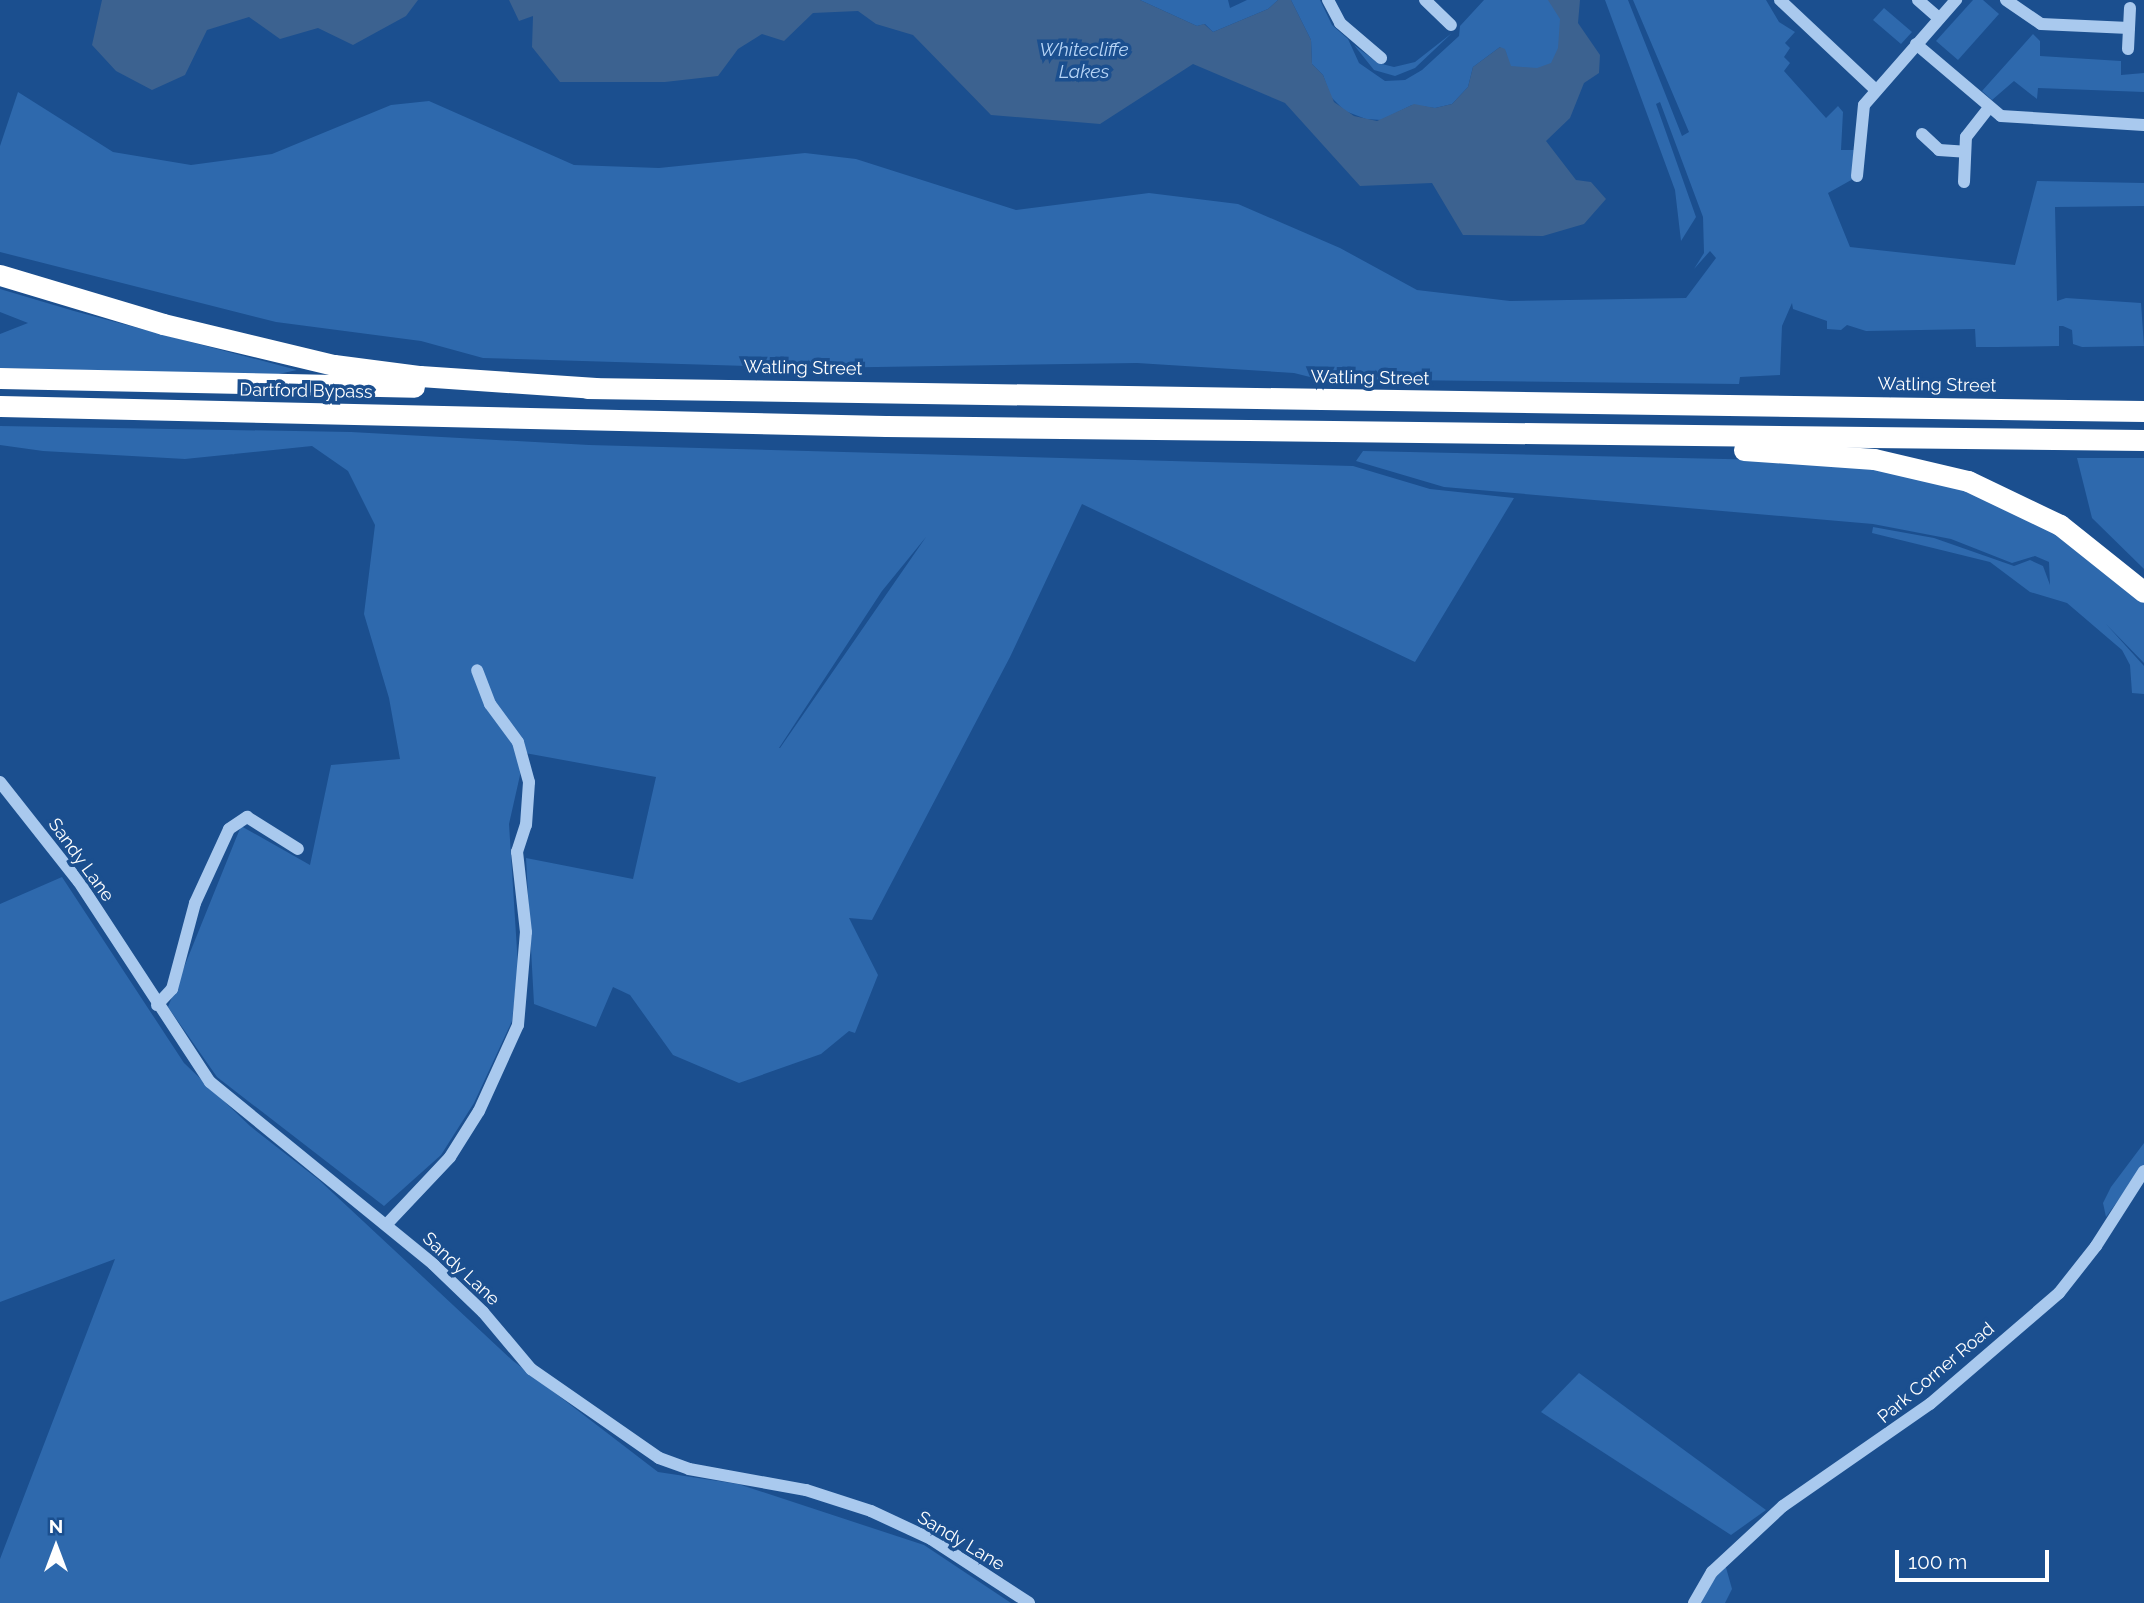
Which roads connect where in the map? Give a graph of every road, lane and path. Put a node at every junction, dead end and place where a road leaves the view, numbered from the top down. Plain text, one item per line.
1 (1328, 0) edge
2 (1425, 0) edge
3 (1780, 0) edge
4 (1919, 0) edge
5 (1956, 0) edge
6 (2006, 0) edge
7 (2130, 8) dead end
8 (1939, 18) junction
9 (1451, 25) dead end
10 (2129, 28) junction
11 (1916, 44) junction
12 (2128, 49) dead end
13 (1381, 58) dead end
14 (1876, 90) junction
15 (1988, 109) junction
16 (2144, 125) edge
17 (1922, 134) dead end
18 (1965, 152) junction
19 (1857, 176) dead end
20 (1964, 182) dead end
21 (0, 275) edge
22 (0, 378) edge
23 (589, 388) junction
24 (2144, 400) edge
25 (0, 406) edge
26 (1907, 407) junction
27 (2144, 411) edge
28 (1483, 433) junction
29 (2144, 440) edge
30 (2144, 592) edge
31 (477, 670) dead end
32 (0, 782) edge
33 (298, 849) dead end
34 (157, 1005) junction
35 (2144, 1171) edge
36 (386, 1226) junction
37 (1029, 1603) edge
38 (1694, 1603) edge

1 - 13 street
2 - 9 street
3 - 14 street
4 - 8 street
5 - 8 street
6 - 10 street
7 - 10 street
8 - 11 street
10 - 12 street
11 - 14 street
11 - 15 street
14 - 19 street
15 - 16 street
15 - 18 street
17 - 18 street
18 - 20 street
21 - 23 highway
22 - 23 highway, Dartford Bypass
23 - 26 highway, Watling Street
24 - 26 highway
25 - 28 highway, Dartford Bypass
26 - 27 highway, Watling Street
28 - 29 highway
28 - 30 highway
31 - 36 street
32 - 34 street, Sandy Lane
33 - 34 street
34 - 36 street, Sandy Lane
35 - 38 street, Park Corner Road
36 - 37 street, Sandy Lane

